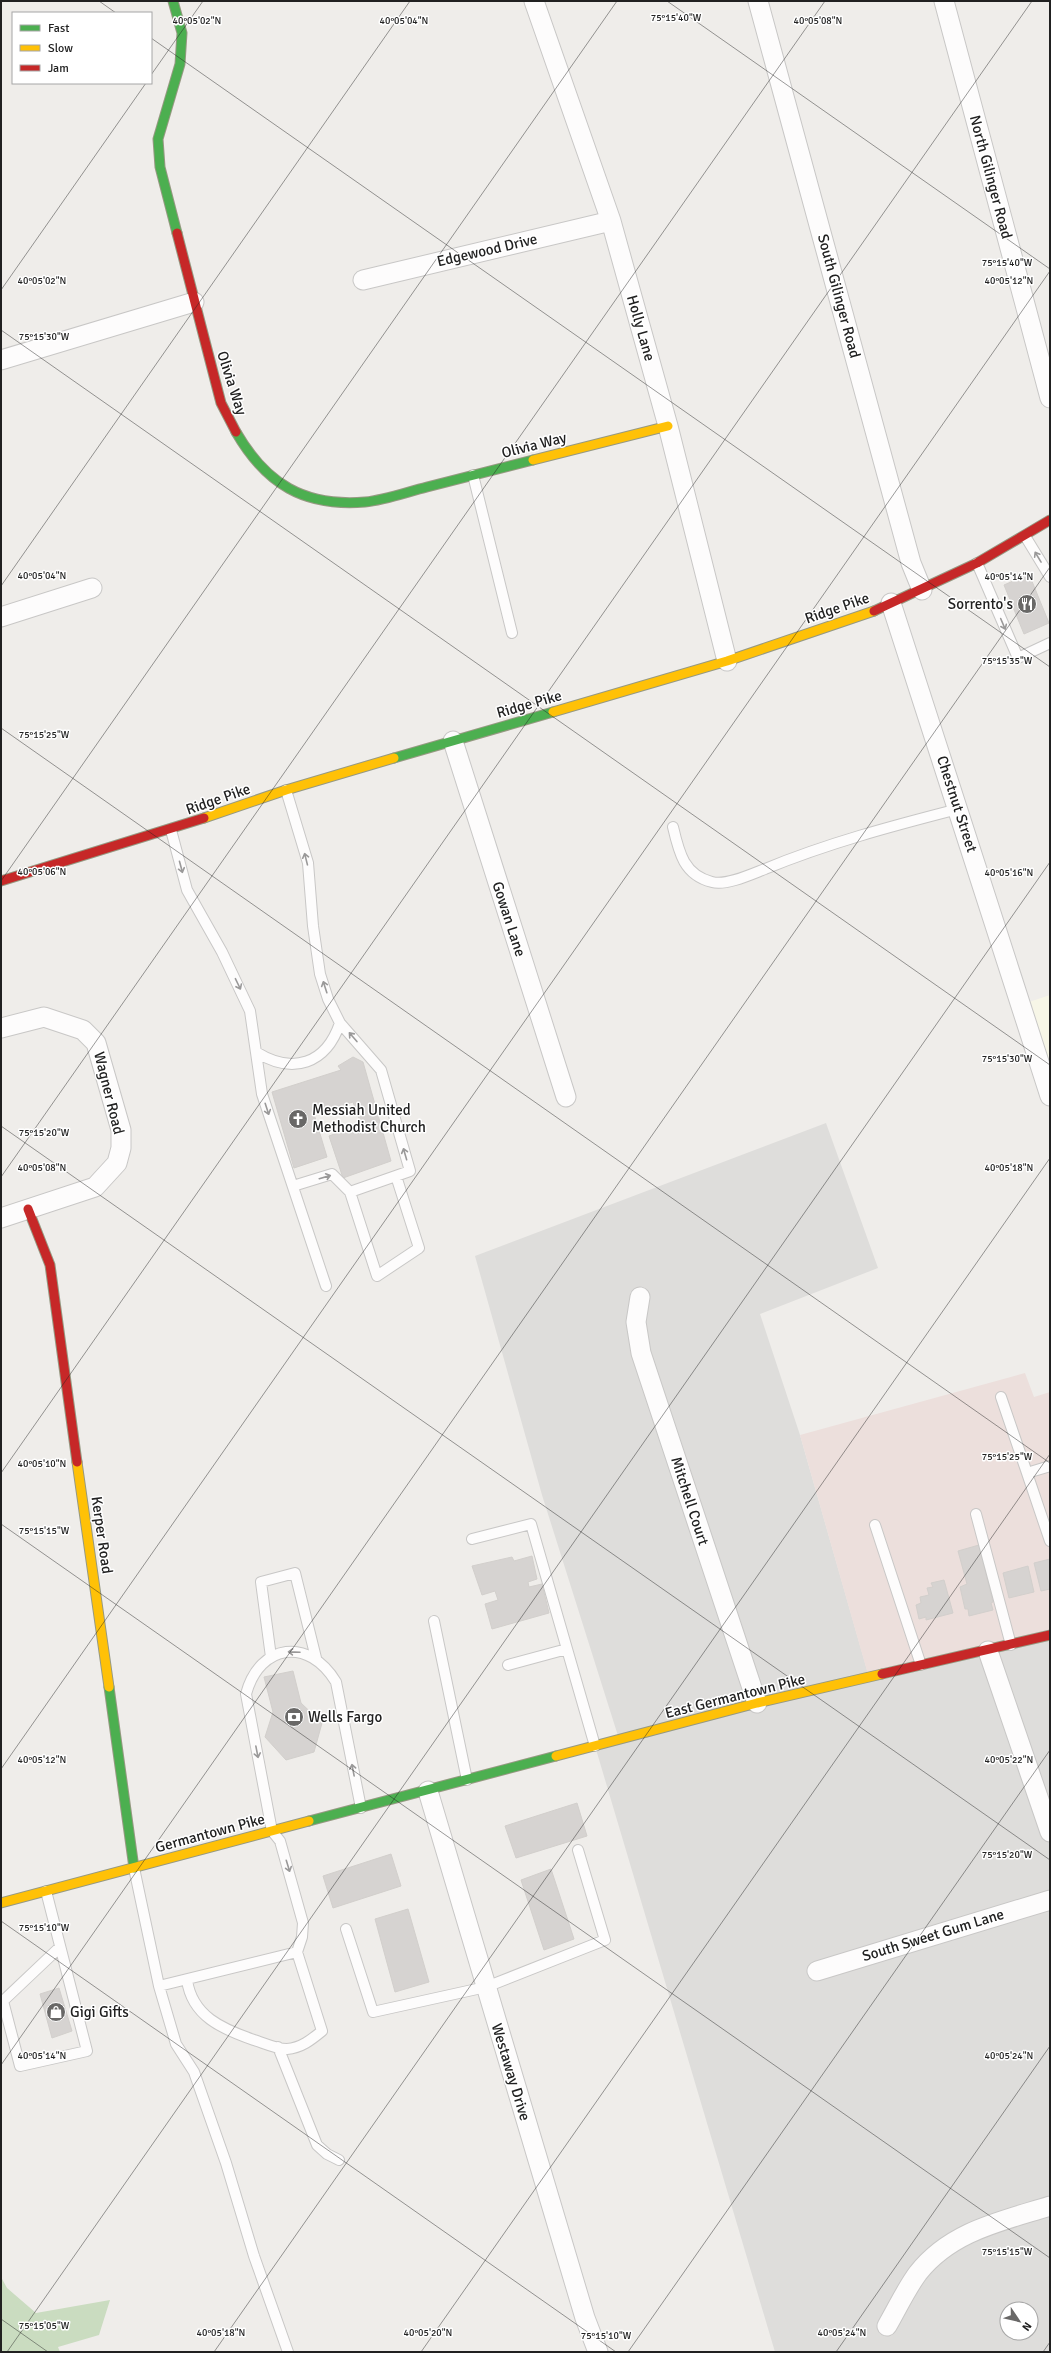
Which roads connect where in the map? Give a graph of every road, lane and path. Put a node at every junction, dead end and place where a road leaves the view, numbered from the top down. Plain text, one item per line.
1 (173, 1) edge
2 (534, 1) edge
3 (758, 1) edge
4 (944, 1) edge
5 (611, 221) junction
6 (363, 280) dead end
7 (194, 302) junction
8 (1, 360) edge
9 (1050, 398) edge
10 (668, 426) junction
11 (473, 475) junction
12 (1050, 520) edge
13 (1025, 536) junction
14 (977, 563) junction
15 (1050, 577) edge
16 (92, 588) dead end
17 (922, 590) junction
18 (891, 603) junction
19 (1, 618) edge
20 (512, 633) dead end
21 (1050, 644) edge
22 (727, 661) junction
23 (453, 741) junction
24 (286, 790) junction
25 (958, 809) junction
26 (673, 827) dead end
27 (171, 830) junction
28 (1, 881) edge
29 (340, 1023) junction
30 (1, 1028) edge
31 (256, 1052) junction
32 (1049, 1087) edge
33 (566, 1097) dead end
34 (396, 1176) junction
35 (293, 1186) junction
36 (350, 1192) junction
37 (28, 1209) junction
38 (1, 1218) edge
39 (326, 1286) dead end
40 (640, 1297) dead end
41 (1000, 1397) dead end
42 (1050, 1466) edge
43 (1027, 1473) junction
44 (976, 1514) dead end
45 (875, 1525) dead end
46 (472, 1539) dead end
47 (1050, 1541) edge
48 (434, 1621) dead end
49 (1050, 1635) edge
50 (1011, 1645) junction
51 (567, 1649) junction
52 (988, 1651) junction
53 (271, 1657) junction
54 (316, 1658) junction
55 (921, 1665) junction
56 (508, 1666) dead end
57 (757, 1703) junction
58 (596, 1746) junction
59 (467, 1780) junction
60 (428, 1791) junction
61 (361, 1808) junction
62 (272, 1831) junction
63 (1050, 1832) edge
64 (578, 1850) dead end
65 (134, 1868) junction
66 (46, 1891) junction
67 (1050, 1900) edge
68 (1, 1903) edge
69 (346, 1929) dead end
70 (60, 1947) junction
71 (296, 1952) junction
72 (817, 1971) dead end
73 (187, 1980) junction
74 (159, 1986) junction
75 (486, 1987) junction
76 (278, 2047) junction
77 (339, 2160) dead end
78 (1050, 2206) edge
79 (887, 2326) dead end
80 (288, 2352) edge
81 (598, 2352) edge

1 - 7 main road, Olivia Way
2 - 5 street, Holly Lane
3 - 17 street, South Gilinger Road
4 - 9 street, North Gilinger Road
5 - 6 street, Edgewood Drive
5 - 10 street, Holly Lane
7 - 8 street
7 - 11 main road, Olivia Way
10 - 11 main road, Olivia Way
10 - 22 street, Holly Lane
11 - 20 lane
12 - 13 main road, Ridge Pike
13 - 14 main road, Ridge Pike
15 -> 13 lane
14 - 17 main road, Ridge Pike
14 -> 21 lane
16 - 19 street
17 - 18 main road, Ridge Pike
18 - 22 main road, Ridge Pike
18 - 25 street, Chestnut Street
22 - 23 main road, Ridge Pike
23 - 24 main road, Ridge Pike
23 - 33 street, Gowan Lane
24 - 27 main road, Ridge Pike
29 -> 24 lane
25 - 26 lane
25 - 32 street, Chestnut Street
27 - 28 main road, Ridge Pike
27 -> 31 lane
29 - 31 lane
34 -> 29 lane
30 - 37 street, Wagner Road
31 -> 35 lane
34 - 36 lane
34 - 36 lane
35 -> 36 lane
35 - 39 lane
37 - 38 street, Wagner Road
37 - 65 main road, Kerper Road
40 - 57 street, Mitchell Court
41 - 43 lane
42 - 43 lane
43 - 47 lane
44 - 50 lane
45 - 55 lane
46 - 51 lane
48 - 59 lane
49 - 50 main road, East Germantown Pike
50 - 52 main road, East Germantown Pike
51 - 56 lane
51 - 58 lane
52 - 55 main road, East Germantown Pike
52 - 63 street
54 -> 53 lane
53 - 54 lane
53 -> 62 lane
61 -> 54 lane
55 - 57 main road, East Germantown Pike
57 - 58 main road, East Germantown Pike
58 - 59 main road, East Germantown Pike
59 - 60 main road, East Germantown Pike
60 - 61 main road, Germantown Pike
60 - 75 street, Westaway Drive
61 - 62 main road, Germantown Pike
62 - 65 main road, Germantown Pike
62 -> 71 lane
64 - 75 lane
65 - 66 main road, Germantown Pike
65 - 74 lane
66 - 68 main road, Germantown Pike
66 - 70 lane
67 - 72 street, South Sweet Gum Lane
69 - 75 lane
70 - 70 lane
71 - 73 lane
71 - 76 lane
73 - 74 lane
73 - 76 lane
74 - 80 lane
75 - 81 street, Westaway Drive
76 - 77 lane
78 - 79 street

